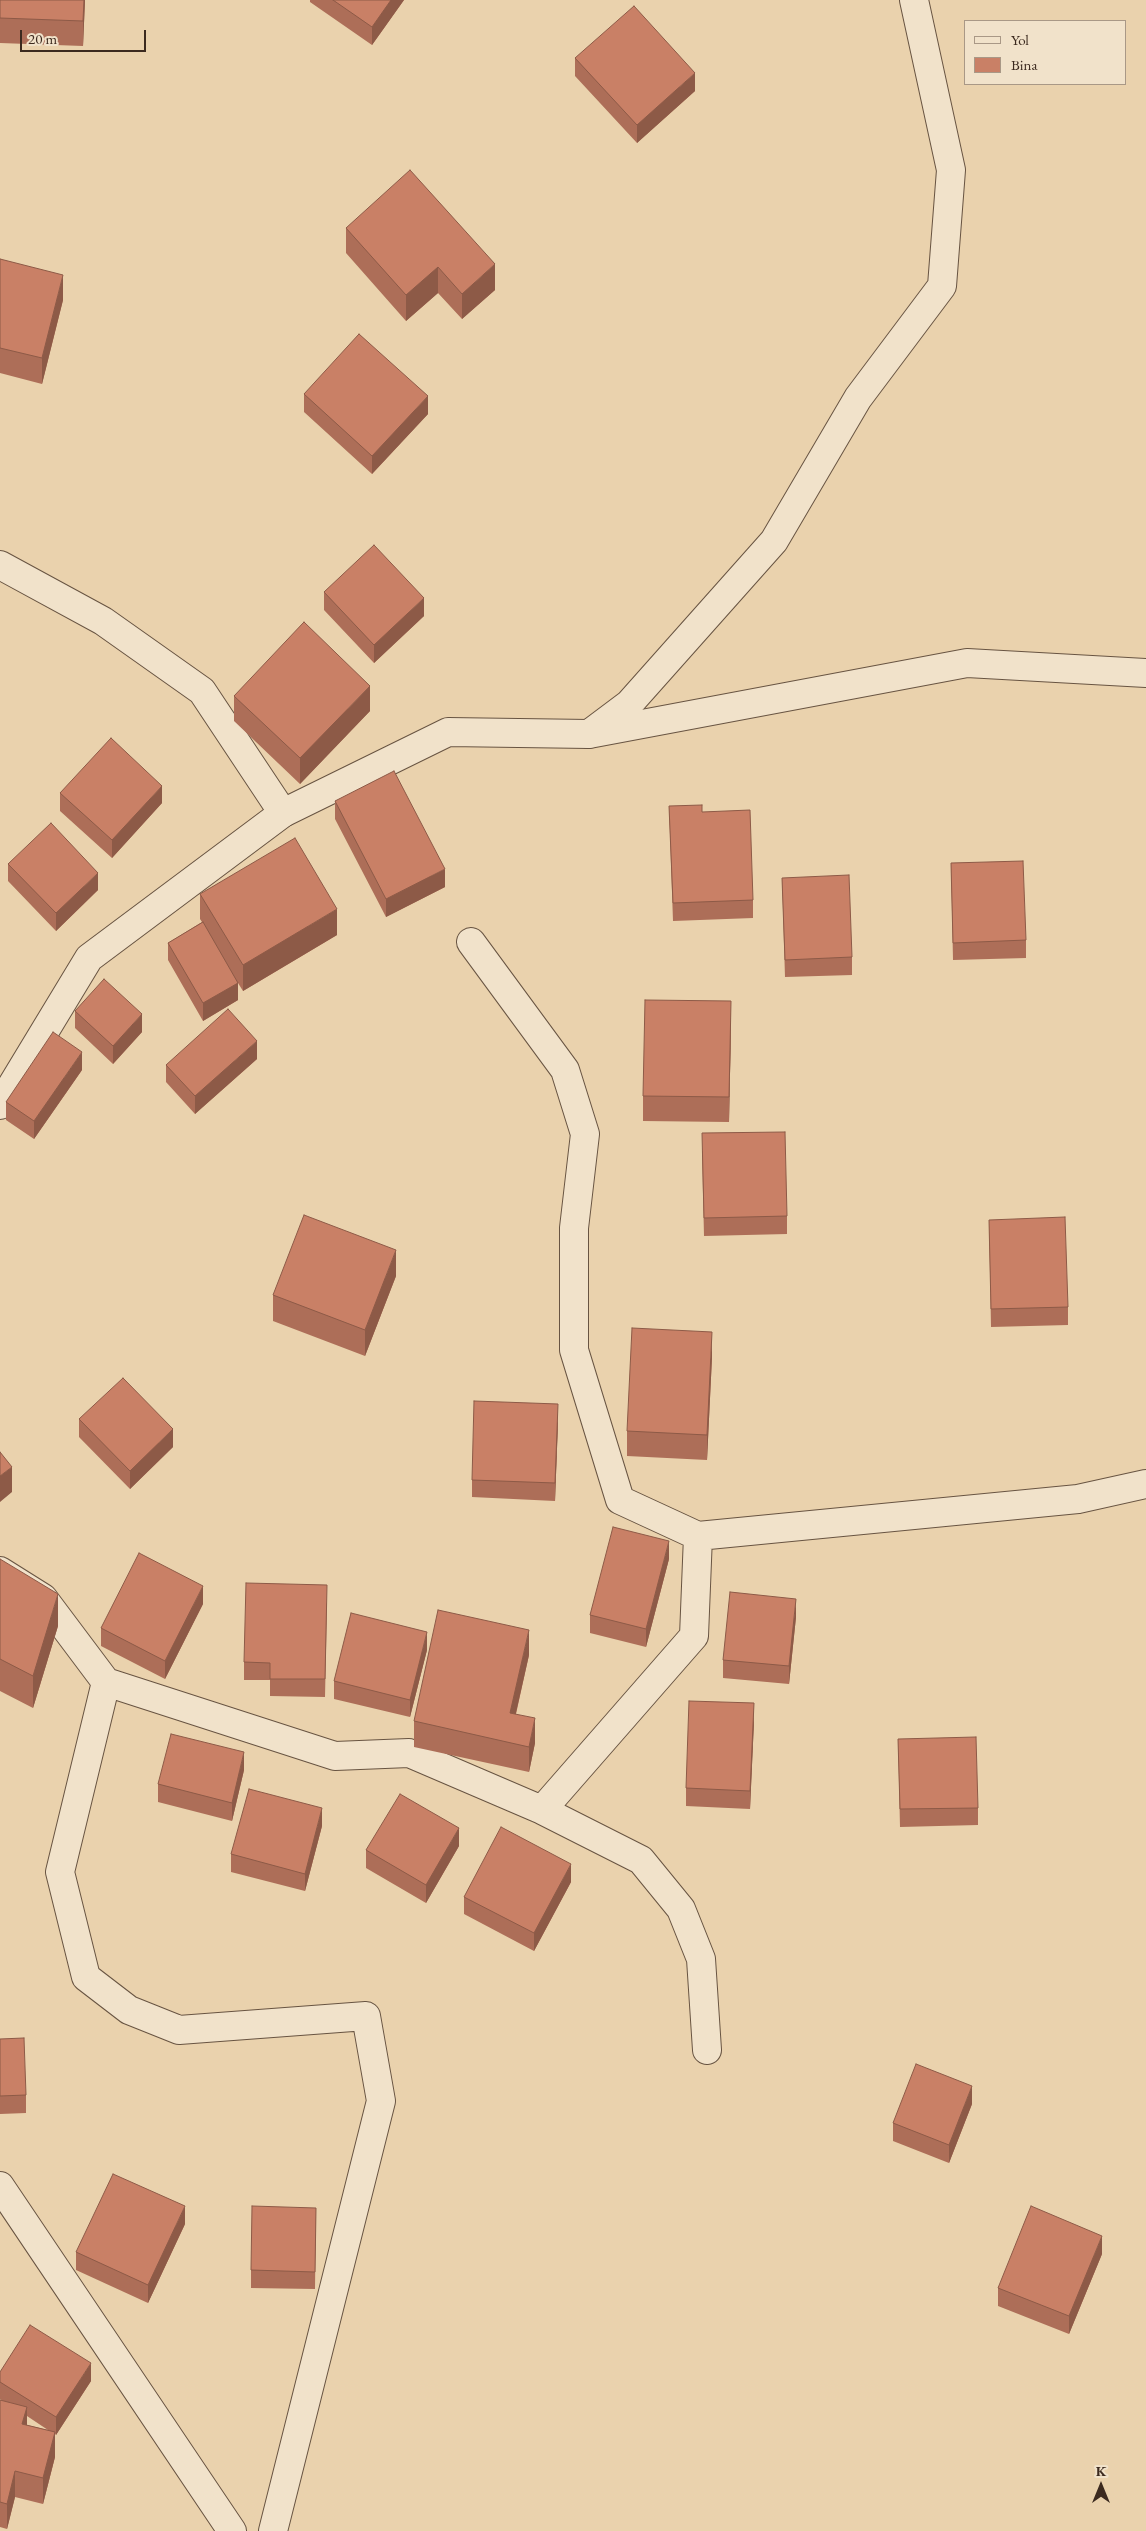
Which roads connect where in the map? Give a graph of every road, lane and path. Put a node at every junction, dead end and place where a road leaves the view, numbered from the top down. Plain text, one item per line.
1 (914, 0) edge
2 (0, 565) edge
3 (1146, 673) edge
4 (589, 734) junction
5 (284, 813) junction
6 (471, 942) dead end
7 (0, 1105) edge
8 (1146, 1484) edge
9 (698, 1536) junction
10 (0, 1571) edge
11 (106, 1682) junction
12 (542, 1810) junction
13 (707, 2050) dead end
14 (0, 2186) edge
15 (232, 2531) edge
16 (273, 2531) edge

1 - 4 street
2 - 5 street
3 - 4 street
4 - 5 street
5 - 7 street
6 - 9 street
8 - 9 street
9 - 12 street
10 - 11 street
11 - 12 street
11 - 16 street
12 - 13 street
14 - 15 street

